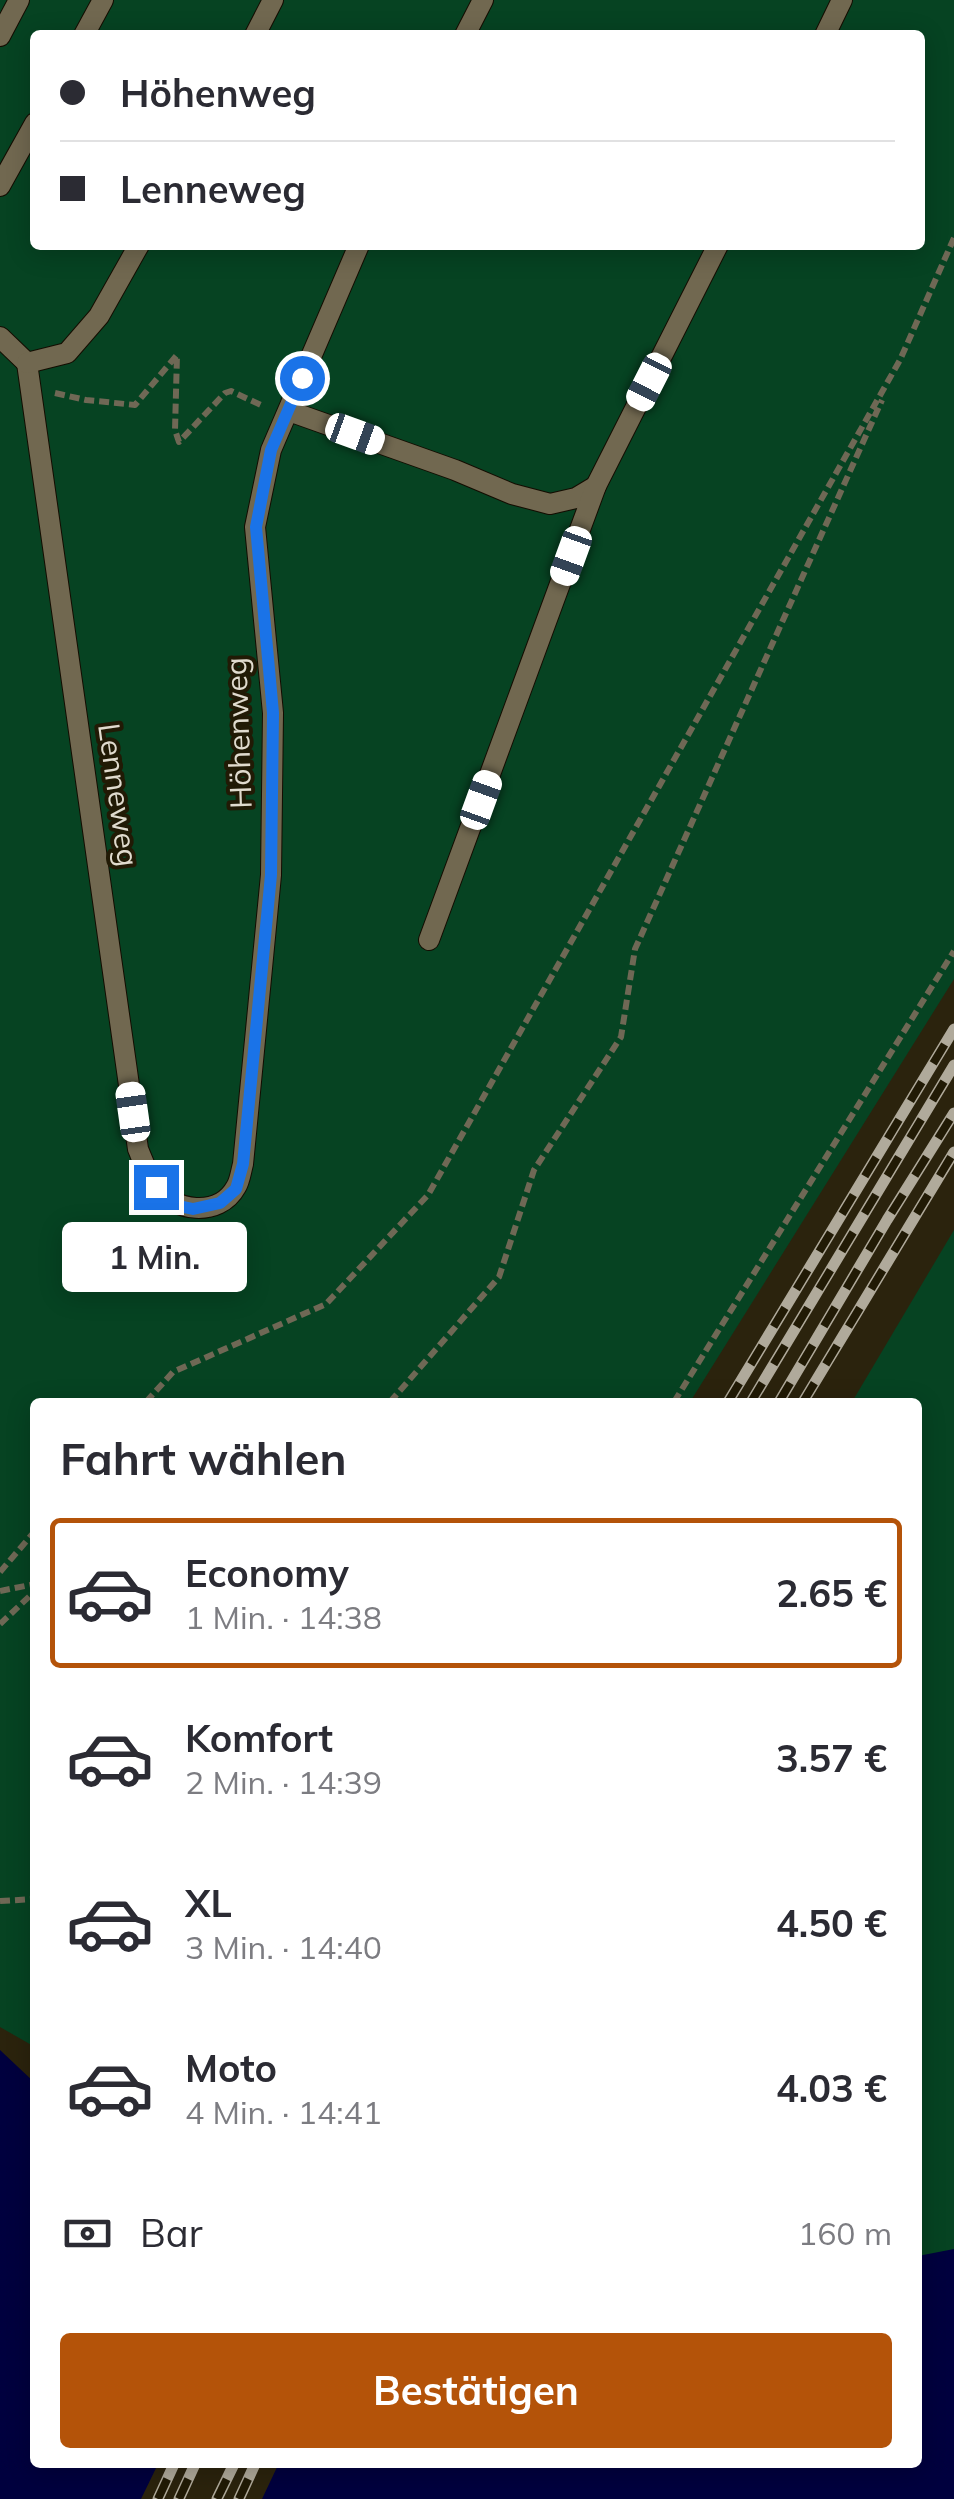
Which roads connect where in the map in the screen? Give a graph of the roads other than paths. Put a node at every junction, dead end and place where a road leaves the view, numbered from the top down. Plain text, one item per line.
1 (19, 0) edge
2 (103, 0) edge
3 (274, 0) edge
4 (483, 0) edge
5 (842, 0) edge
6 (87, 30) edge
7 (257, 30) edge
8 (468, 30) edge
9 (827, 30) edge
10 (0, 36) edge
11 (30, 132) edge
12 (0, 186) edge
13 (136, 250) edge
14 (357, 250) edge
15 (715, 250) edge
16 (0, 336) edge
17 (27, 364) junction
18 (287, 414) junction
19 (596, 486) junction
20 (429, 940) dead end
21 (193, 1209) joint

1 - 10 lane
2 - 6 lane
3 - 7 lane
4 - 8 lane
5 - 9 lane
11 - 12 lane
13 - 17 lane
14 - 18 lane, Höhenweg
15 - 19 lane
16 - 17 lane
17 - 21 lane, Lenneweg
18 - 19 lane
18 - 21 lane, Höhenweg
19 - 20 lane

